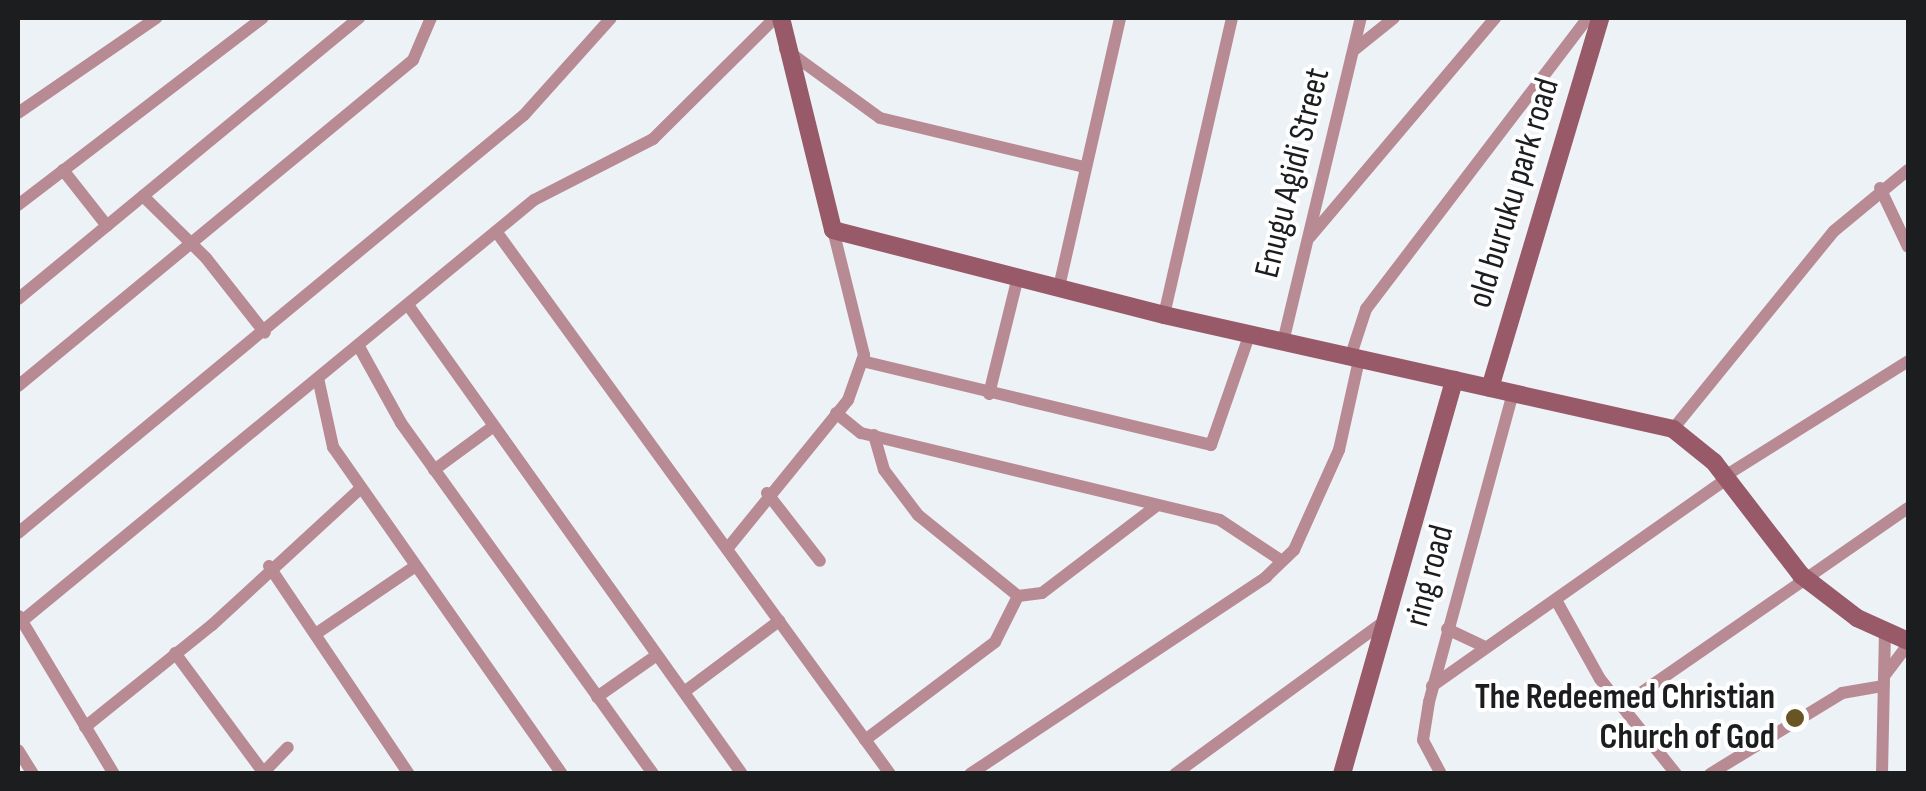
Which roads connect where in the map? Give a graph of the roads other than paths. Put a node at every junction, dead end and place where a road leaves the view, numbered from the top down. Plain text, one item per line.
1 (156, 18) edge
2 (264, 18) edge
3 (359, 18) edge
4 (431, 18) edge
5 (611, 18) edge
6 (778, 18) edge
7 (1120, 18) edge
8 (1232, 18) edge
9 (1360, 18) edge
10 (1394, 18) edge
11 (1495, 18) edge
12 (1588, 18) edge
13 (1600, 18) edge
14 (785, 49) junction
15 (1354, 50) junction
16 (18, 112) edge
17 (1084, 167) junction
18 (63, 170) junction
19 (1908, 170) edge
20 (1880, 188) junction
21 (143, 196) junction
22 (18, 204) edge
23 (107, 226) junction
24 (833, 230) junction
25 (498, 234) junction
26 (1308, 239) junction
27 (1908, 247) edge
28 (189, 249) junction
29 (1018, 277) junction
30 (1059, 287) junction
31 (18, 299) edge
32 (408, 305) junction
33 (1164, 315) junction
34 (265, 332) junction
35 (1250, 334) junction
36 (1283, 342) junction
37 (358, 346) junction
38 (1354, 359) junction
39 (1908, 361) edge
40 (862, 362) junction
41 (318, 378) junction
42 (1454, 380) junction
43 (18, 386) edge
44 (1490, 388) junction
45 (1513, 392) junction
46 (988, 394) junction
47 (836, 413) junction
48 (494, 426) junction
49 (1673, 429) junction
50 (874, 435) junction
51 (434, 470) junction
52 (1726, 478) junction
53 (360, 489) junction
54 (766, 493) junction
55 (1155, 507) junction
56 (1908, 508) edge
57 (18, 534) edge
58 (726, 549) junction
59 (820, 561) dead end
60 (1282, 562) junction
61 (269, 566) junction
62 (414, 568) junction
63 (1801, 575) junction
64 (1018, 596) junction
65 (1556, 600) junction
66 (20, 618) edge
67 (779, 621) junction
68 (1385, 622) junction
69 (1447, 629) junction
70 (317, 633) junction
71 (1885, 634) junction
72 (1908, 643) edge
73 (1485, 647) junction
74 (175, 653) junction
75 (658, 655) junction
76 (1883, 682) junction
77 (1432, 686) junction
78 (684, 692) junction
79 (598, 696) junction
80 (1622, 706) junction
81 (84, 726) junction
82 (865, 740) junction
83 (288, 747) dead end
84 (18, 750) edge
85 (263, 773) edge
86 (33, 774) edge
87 (114, 774) edge
88 (409, 774) edge
89 (562, 774) edge
90 (653, 774) edge
91 (742, 774) edge
92 (890, 774) edge
93 (970, 774) edge
94 (1174, 774) edge
95 (1342, 774) edge
96 (1442, 774) edge
97 (1676, 774) edge
98 (1710, 774) edge
99 (1882, 774) edge

1 - 16 street
2 - 18 street
3 - 21 street
4 - 28 street
5 - 34 street
6 - 14 street
6 - 25 street
7 - 17 street
8 - 33 street
9 - 15 street, Enugu Agidi Street
10 - 15 street
11 - 26 street
12 - 38 street
13 - 44 street, old buruku park road
14 - 17 street
14 - 24 street
15 - 26 street, Enugu Agidi Street
17 - 30 street
18 - 22 street
18 - 23 street
19 - 20 street
20 - 27 street
20 - 49 street
21 - 23 street
21 - 28 street
23 - 31 street
24 - 29 street
24 - 40 street
25 - 32 street
25 - 58 street
26 - 36 street, Enugu Agidi Street
28 - 34 street
28 - 43 street
29 - 30 street
29 - 46 street
30 - 33 street
32 - 37 street
32 - 48 street
33 - 35 street
34 - 57 street
35 - 36 street
35 - 46 street
36 - 38 street
37 - 41 street
37 - 51 street
38 - 42 street
38 - 60 street
39 - 52 street
40 - 46 street
40 - 47 street
41 - 53 street
41 - 66 street
42 - 44 street
42 - 68 street
44 - 45 street
45 - 49 street
45 - 69 street, ring road
47 - 50 street
47 - 54 street
48 - 51 street
48 - 75 street
49 - 52 street
50 - 55 street
50 - 64 street
51 - 79 street
52 - 63 street
52 - 65 street
53 - 61 street
53 - 62 street
54 - 58 street
54 - 59 street
55 - 60 street
55 - 64 street
56 - 63 street
58 - 67 street
60 - 93 street
61 - 70 street
61 - 74 street
62 - 70 street
62 - 89 street
63 - 71 street
63 - 80 street
64 - 82 street
65 - 73 street
65 - 80 street
66 - 81 street
67 - 78 street
67 - 82 street
68 - 94 street
68 - 95 street
69 - 73 street
69 - 77 street, ring road
70 - 88 street
71 - 72 street
71 - 76 street
72 - 76 street
73 - 77 street
74 - 81 street
74 - 85 street
75 - 78 street
75 - 79 street
76 - 98 street
76 - 99 street
77 - 96 street, ring road
78 - 91 street
79 - 90 street
80 - 97 street
81 - 87 street
82 - 92 street
83 - 85 street
84 - 86 street

